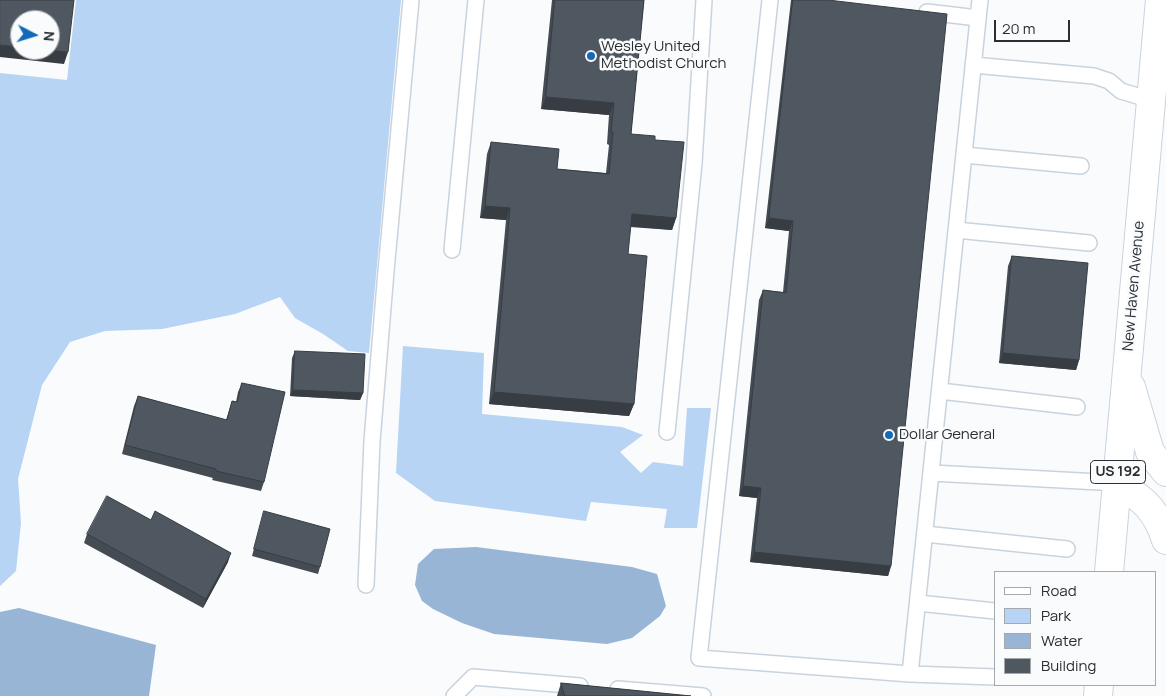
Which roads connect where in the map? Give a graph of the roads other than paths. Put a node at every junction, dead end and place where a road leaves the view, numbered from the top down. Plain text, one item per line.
1 (412, 0) edge
2 (476, 0) edge
3 (704, 0) edge
4 (770, 0) edge
5 (980, 0) edge
6 (1160, 0) edge
7 (910, 10) edge
8 (978, 18) junction
9 (973, 65) junction
10 (1151, 100) junction
11 (964, 154) junction
12 (1081, 166) dead end
13 (956, 230) junction
14 (1089, 243) dead end
15 (452, 250) dead end
16 (1126, 372) junction
17 (940, 391) junction
18 (1077, 407) dead end
19 (667, 432) dead end
20 (1166, 472) edge
21 (932, 473) junction
22 (1118, 483) junction
23 (925, 534) junction
24 (1166, 540) edge
25 (1067, 549) dead end
26 (1109, 571) edge
27 (366, 585) dead end
28 (918, 603) junction
29 (994, 611) edge
30 (910, 674) junction
31 (994, 677) edge
32 (454, 696) edge
33 (703, 696) edge

1 - 27 lane
2 - 15 lane
3 - 19 lane
4 - 30 lane
5 - 8 lane
6 - 10 main road, New Haven Avenue / US 192
7 - 8 lane
8 - 9 lane
9 - 10 lane
9 - 11 lane
10 - 16 main road, New Haven Avenue / US 192
11 - 12 lane
11 - 13 lane
13 - 14 lane
13 - 17 lane
16 - 20 main road
16 - 22 main road, New Haven Avenue / US 192
17 - 18 lane
17 - 21 lane
21 - 22 lane
21 - 23 lane
22 - 24 main road
22 - 26 main road, New Haven Avenue / US 192
23 - 25 lane
23 - 28 lane
28 - 29 lane
28 - 30 lane
30 - 31 lane
32 - 33 lane

